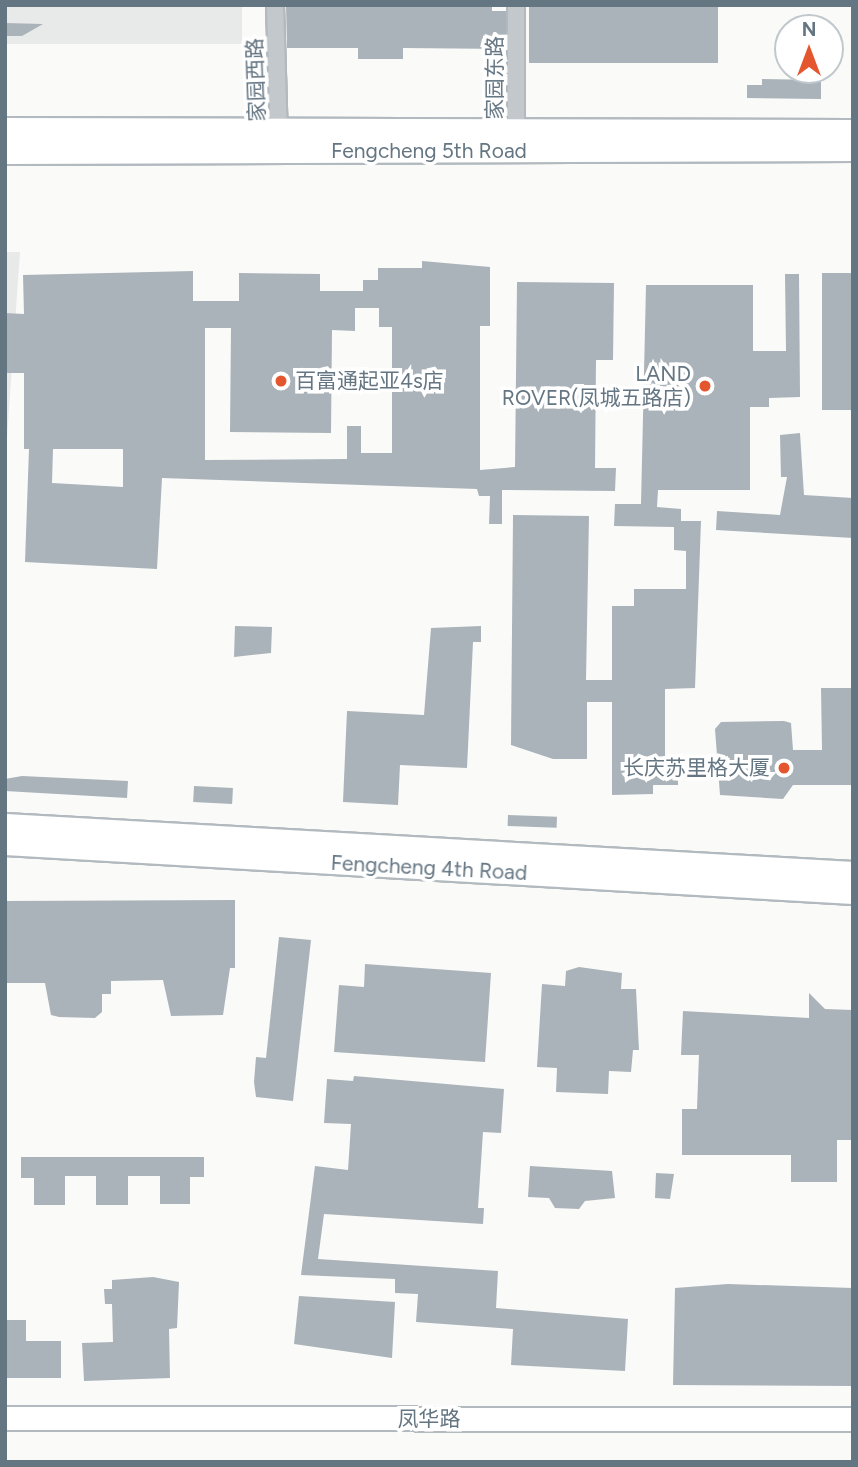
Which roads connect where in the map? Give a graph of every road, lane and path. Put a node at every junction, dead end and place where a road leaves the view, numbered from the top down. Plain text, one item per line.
1 (275, 5) edge
2 (516, 5) edge
3 (5, 130) edge
4 (853, 132) edge
5 (279, 141) junction
6 (516, 141) junction
7 (853, 149) edge
8 (5, 152) edge
9 (5, 825) edge
10 (5, 843) edge
11 (853, 873) edge
12 (853, 892) edge
13 (5, 1418) edge
14 (853, 1419) edge

1 - 5 street, 家园西路
2 - 6 street, 家园东路
3 - 5 main road, Fengcheng 5th Road
4 - 6 main road, Fengcheng 5th Road
5 - 6 main road, Fengcheng 5th Road
5 - 8 main road, Fengcheng 5th Road
6 - 7 main road, Fengcheng 5th Road
9 - 11 street, Fengcheng 4th Road
10 - 12 street, Fengcheng 4th Road
13 - 14 street, 凤华路

